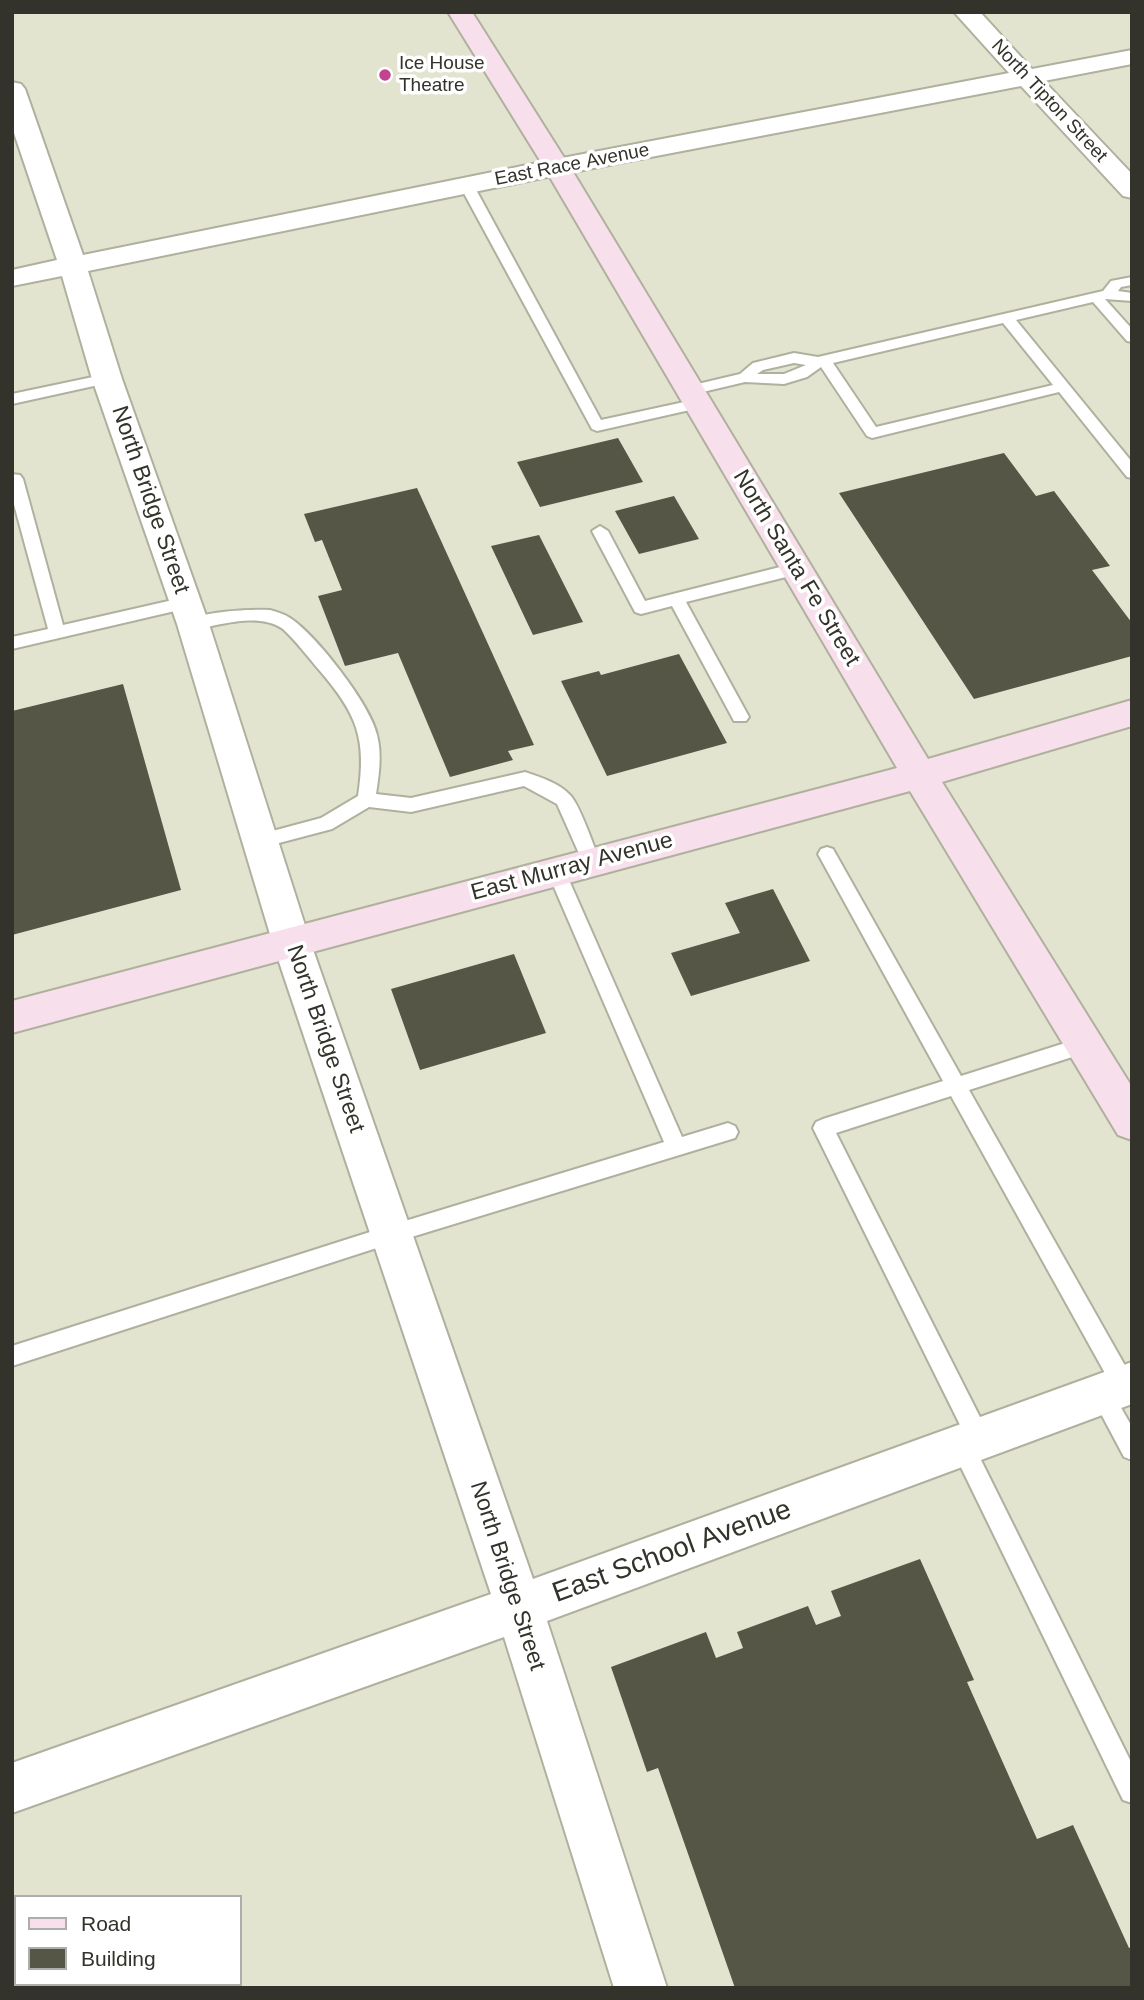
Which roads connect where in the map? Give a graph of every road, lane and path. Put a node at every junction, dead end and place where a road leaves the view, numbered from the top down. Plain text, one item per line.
1 (460, 12) edge
2 (966, 12) edge
3 (1132, 57) edge
4 (1028, 79) junction
5 (12, 89) edge
6 (557, 167) junction
7 (467, 186) junction
8 (1132, 190) edge
9 (73, 266) junction
10 (12, 278) edge
11 (1132, 281) edge
12 (1102, 295) junction
13 (1132, 297) edge
14 (1007, 318) junction
15 (1132, 338) edge
16 (821, 361) junction
17 (107, 379) junction
18 (1062, 387) junction
19 (694, 397) junction
20 (12, 399) edge
21 (1132, 473) edge
22 (12, 479) edge
23 (600, 531) dead end
24 (796, 569) junction
25 (676, 599) junction
26 (189, 614) junction
27 (57, 632) junction
28 (12, 643) edge
29 (1132, 713) edge
30 (740, 717) dead end
31 (919, 775) junction
32 (366, 800) junction
33 (260, 841) junction
34 (827, 854) dead end
35 (591, 862) junction
36 (556, 871) junction
37 (291, 941) junction
38 (12, 1017) edge
39 (1084, 1045) junction
40 (956, 1086) junction
41 (1132, 1123) edge
42 (728, 1132) dead end
43 (677, 1148) junction
44 (391, 1234) junction
45 (12, 1356) edge
46 (1119, 1388) edge
47 (970, 1442) junction
48 (1132, 1449) edge
49 (519, 1608) junction
50 (12, 1788) edge
51 (1132, 1791) edge
52 (641, 1988) edge

1 - 6 street, North Santa Fe Street
2 - 4 street, North Tipton Street
3 - 4 street, East Race Avenue
4 - 6 street, East Race Avenue
4 - 8 street, North Tipton Street
5 - 9 street, North Bridge Street
6 - 7 street, East Race Avenue
6 - 19 street, North Santa Fe Street
7 - 9 street, East Race Avenue
7 - 19 lane
9 - 10 street, East Race Avenue
9 - 17 street, North Bridge Street
11 - 12 lane
12 - 13 lane
12 - 14 lane
12 - 15 lane
14 - 16 lane
14 - 18 lane
16 - 18 lane
16 - 19 lane
17 - 20 lane
17 - 26 street, North Bridge Street
18 - 21 lane
19 - 24 street, North Santa Fe Street
22 - 27 lane
23 - 25 lane
24 - 25 lane
24 - 31 street, North Santa Fe Street
25 - 30 lane
26 - 27 lane
26 - 32 lane
26 - 33 street, North Bridge Street
27 - 28 lane
29 - 31 street, East Murray Avenue
31 - 35 street, East Murray Avenue
31 - 39 street, North Santa Fe Street
32 - 33 lane
32 - 35 lane
33 - 37 street, North Bridge Street
34 - 40 lane
35 - 36 street, East Murray Avenue
36 - 37 street, East Murray Avenue
36 - 43 lane
37 - 38 street, East Murray Avenue
37 - 44 street, North Bridge Street
39 - 40 lane
39 - 41 street, North Santa Fe Street
40 - 46 lane
40 - 47 lane
42 - 43 lane
43 - 44 lane
44 - 45 lane
44 - 49 street, North Bridge Street
46 - 47 street, East School Avenue
46 - 48 lane
47 - 49 street, East School Avenue
47 - 51 lane
49 - 50 street, East School Avenue
49 - 52 street, North Bridge Street

